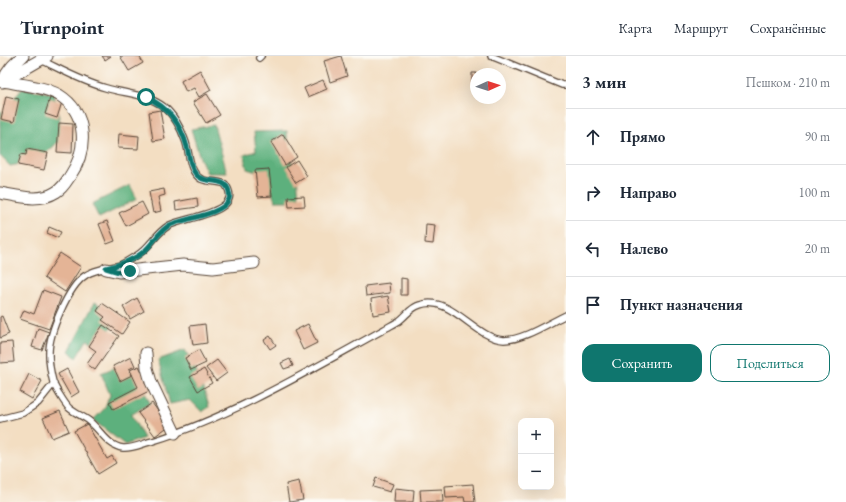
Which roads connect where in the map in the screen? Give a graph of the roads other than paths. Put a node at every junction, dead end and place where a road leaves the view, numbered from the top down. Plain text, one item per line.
1 (23, 56) edge
2 (491, 56) edge
3 (44, 58) edge
4 (2, 82) edge
5 (566, 85) edge
6 (0, 193) edge
7 (254, 263) dead end
8 (106, 268) junction
9 (566, 314) edge
10 (146, 353) dead end
11 (54, 383) junction
12 (0, 419) edge
13 (175, 433) junction

1 - 4 street
2 - 5 lane
3 - 4 street
3 - 8 lane
4 - 6 street
7 - 8 street
8 - 11 lane
9 - 13 lane
10 - 13 street
11 - 12 lane
11 - 13 lane

